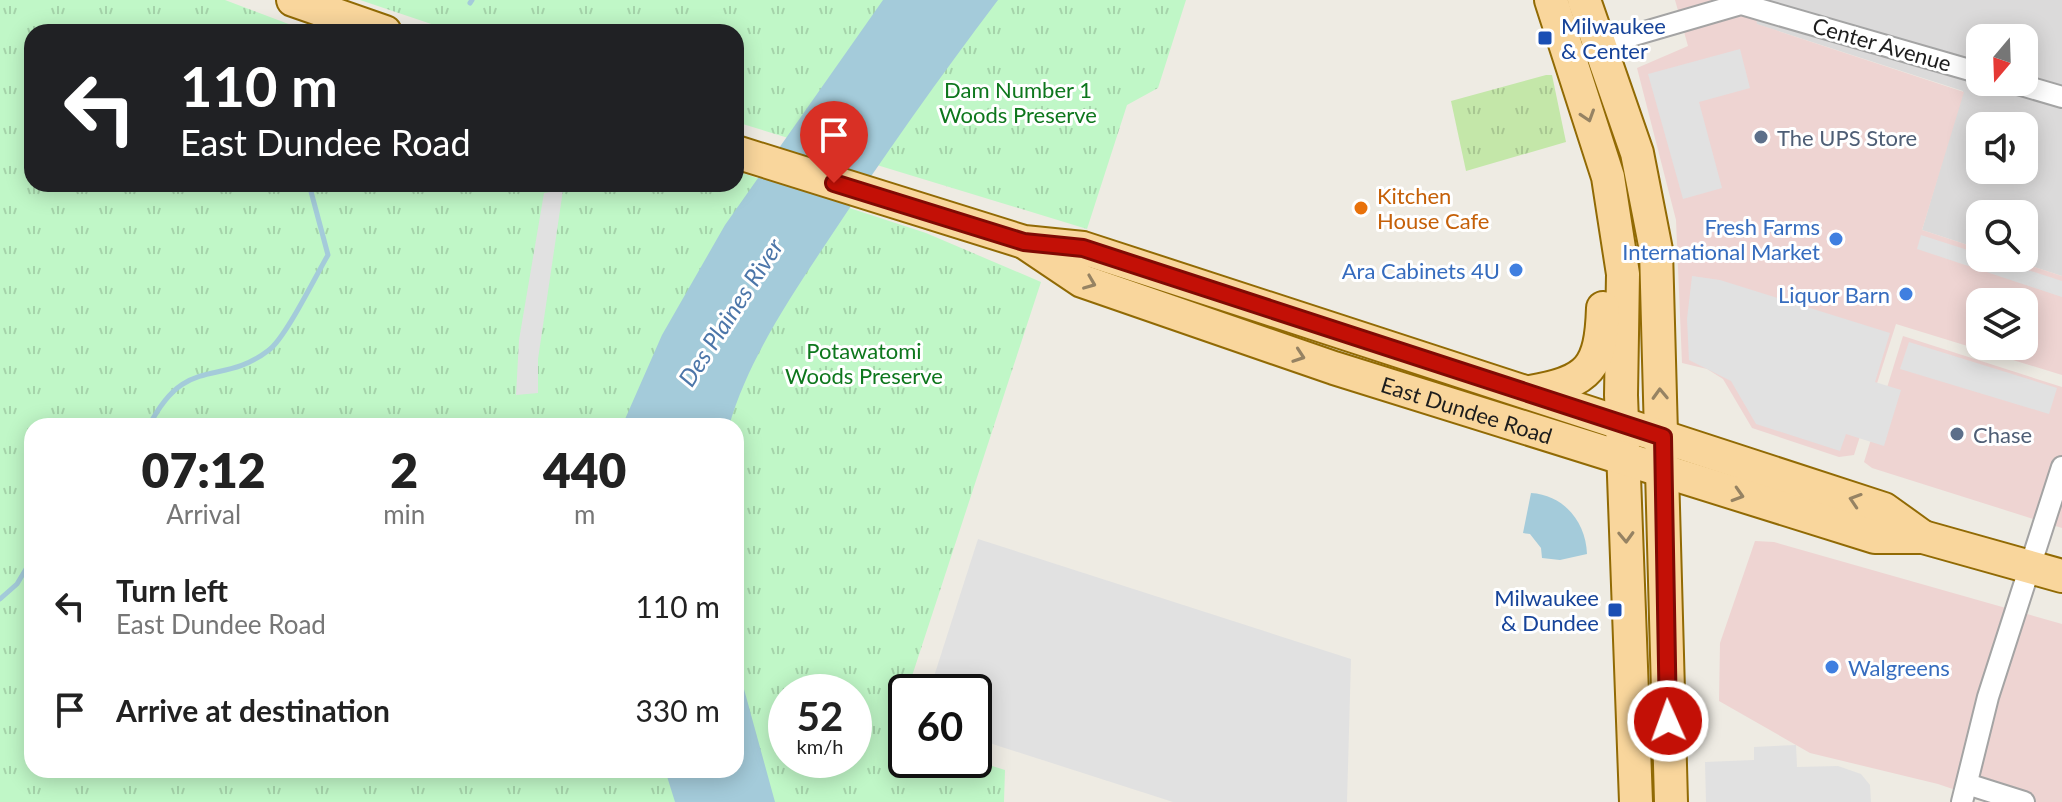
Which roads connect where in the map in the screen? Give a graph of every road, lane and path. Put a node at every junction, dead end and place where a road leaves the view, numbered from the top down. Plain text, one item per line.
1 (293, 0) edge
2 (1551, 0) edge
3 (1584, 0) edge
4 (362, 24) edge
5 (1600, 45) junction
6 (1966, 69) edge
7 (2038, 90) edge
8 (2062, 97) edge
9 (746, 155) edge
10 (1608, 177) junction
11 (1024, 242) junction
12 (1530, 392) junction
13 (1622, 423) junction
14 (1663, 437) junction
15 (1623, 459) junction
16 (2062, 467) edge
17 (1664, 472) junction
18 (1923, 537) junction
19 (2030, 567) junction
20 (2062, 576) edge
21 (1964, 793) edge
22 (1636, 802) edge
23 (1671, 802) edge
24 (2024, 802) edge

1 - 4 main road
2 -> 10 main road
3 - 5 main road
5 - 6 street, Center Avenue
14 -> 5 main road
7 - 8 street
9 - 11 main road, East Dundee Road
10 - 12 main road
10 - 13 main road
11 - 12 main road, East Dundee Road
11 -> 15 main road, East Dundee Road
12 - 13 main road, East Dundee Road
13 - 14 main road, East Dundee Road
13 - 15 main road
14 - 17 main road
18 -> 14 main road, East Dundee Road
15 - 17 main road, East Dundee Road
15 -> 22 main road
16 - 19 street
17 -> 18 main road, East Dundee Road
17 - 23 main road
18 - 19 main road, East Dundee Road
19 - 20 main road, East Dundee Road
19 - 21 street
21 - 24 street

